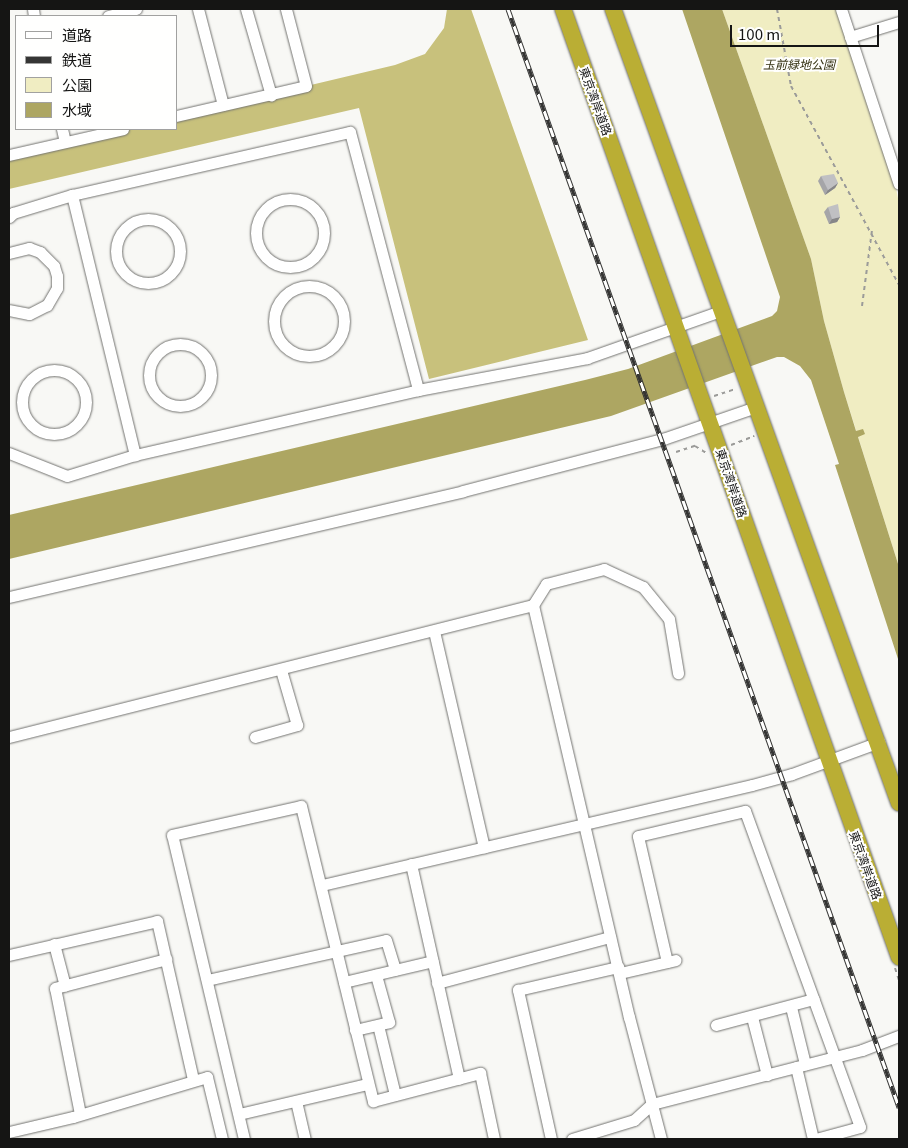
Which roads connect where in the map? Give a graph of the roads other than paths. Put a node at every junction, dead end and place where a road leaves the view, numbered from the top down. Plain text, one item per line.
1 (138, 9) edge
2 (198, 9) edge
3 (246, 9) edge
4 (286, 9) edge
5 (563, 9) edge
6 (613, 9) edge
7 (841, 9) edge
8 (112, 15) edge
9 (899, 22) edge
10 (850, 37) junction
11 (271, 94) junction
12 (224, 106) junction
13 (178, 116) edge
14 (62, 130) edge
15 (119, 130) edge
16 (65, 142) junction
17 (9, 155) edge
18 (899, 184) edge
19 (72, 195) junction
20 (9, 217) edge
21 (259, 218) joint
22 (117, 242) joint
23 (9, 252) edge
24 (276, 307) joint
25 (9, 310) edge
26 (723, 310) junction
27 (677, 327) junction
28 (150, 365) joint
29 (418, 390) junction
30 (22, 399) joint
31 (756, 407) junction
32 (710, 423) junction
33 (9, 454) edge
34 (135, 455) junction
35 (9, 597) edge
36 (533, 605) junction
37 (434, 631) junction
38 (281, 670) junction
39 (678, 673) dead end
40 (9, 737) edge
41 (255, 737) dead end
42 (879, 742) junction
43 (828, 762) junction
44 (899, 803) edge
45 (585, 824) junction
46 (484, 847) junction
47 (411, 864) junction
48 (322, 885) junction
49 (610, 937) junction
50 (54, 944) junction
51 (337, 952) junction
52 (9, 955) edge
53 (899, 957) edge
54 (166, 960) junction
55 (433, 961) junction
56 (395, 970) junction
57 (619, 970) junction
58 (376, 974) junction
59 (207, 980) junction
60 (344, 982) junction
61 (438, 983) junction
62 (65, 986) junction
63 (814, 999) junction
64 (791, 1007) junction
65 (752, 1017) junction
66 (378, 1025) junction
67 (716, 1025) dead end
68 (355, 1030) junction
69 (899, 1036) edge
70 (834, 1057) junction
71 (801, 1065) junction
72 (767, 1075) junction
73 (459, 1079) junction
74 (193, 1080) junction
75 (367, 1084) junction
76 (395, 1095) junction
77 (296, 1101) junction
78 (652, 1104) junction
79 (80, 1114) junction
80 (239, 1114) junction
81 (9, 1132) edge
82 (222, 1139) edge
83 (244, 1139) edge
84 (305, 1139) edge
85 (494, 1139) edge
86 (551, 1139) edge
87 (572, 1139) edge
88 (661, 1139) edge
89 (815, 1139) edge

1 - 8 street
2 - 12 street
3 - 11 street
4 - 11 street
5 - 27 highway, 東京湾岸道路
6 - 26 highway
7 - 10 street
9 - 10 street
10 - 18 street
11 - 12 street
12 - 13 street
14 - 16 street
15 - 16 street
16 - 17 street
19 - 20 street
19 - 29 street
19 - 34 street
21 - 21 street
22 - 22 street
23 - 25 street
24 - 24 street
26 - 27 street
26 - 31 highway
27 - 29 street
27 - 32 highway, 東京湾岸道路
28 - 28 street
29 - 34 street
30 - 30 street
31 - 32 street
31 - 42 highway
32 - 35 street
32 - 43 highway, 東京湾岸道路
33 - 34 street
36 - 37 street
36 - 39 street
36 - 45 street
37 - 38 street
37 - 46 street
38 - 40 street
38 - 41 street
42 - 43 street
42 - 44 highway
43 - 45 street
43 - 53 highway, 東京湾岸道路
45 - 46 street
45 - 49 street
46 - 47 street
47 - 48 street
47 - 55 street
48 - 51 street
48 - 59 street
49 - 57 street
49 - 61 street
50 - 52 street
50 - 54 street
50 - 62 street
51 - 56 street
51 - 59 street
51 - 60 street
54 - 62 street
54 - 74 street
55 - 56 street
55 - 61 street
56 - 58 street
57 - 63 street
57 - 78 street
57 - 86 street
58 - 60 street
58 - 66 street
59 - 80 street
60 - 68 street
61 - 73 street
62 - 79 street
63 - 64 street
63 - 70 street
64 - 65 street
64 - 71 street
65 - 67 street
65 - 72 street
66 - 68 street
66 - 76 street
68 - 75 street
69 - 70 street
70 - 71 street
70 - 89 street
71 - 72 street
71 - 89 street
72 - 78 street
73 - 76 street
73 - 85 street
74 - 79 street
74 - 82 street
75 - 76 street
75 - 77 street
77 - 80 street
77 - 84 street
78 - 87 street
78 - 88 street
79 - 81 street
80 - 83 street

